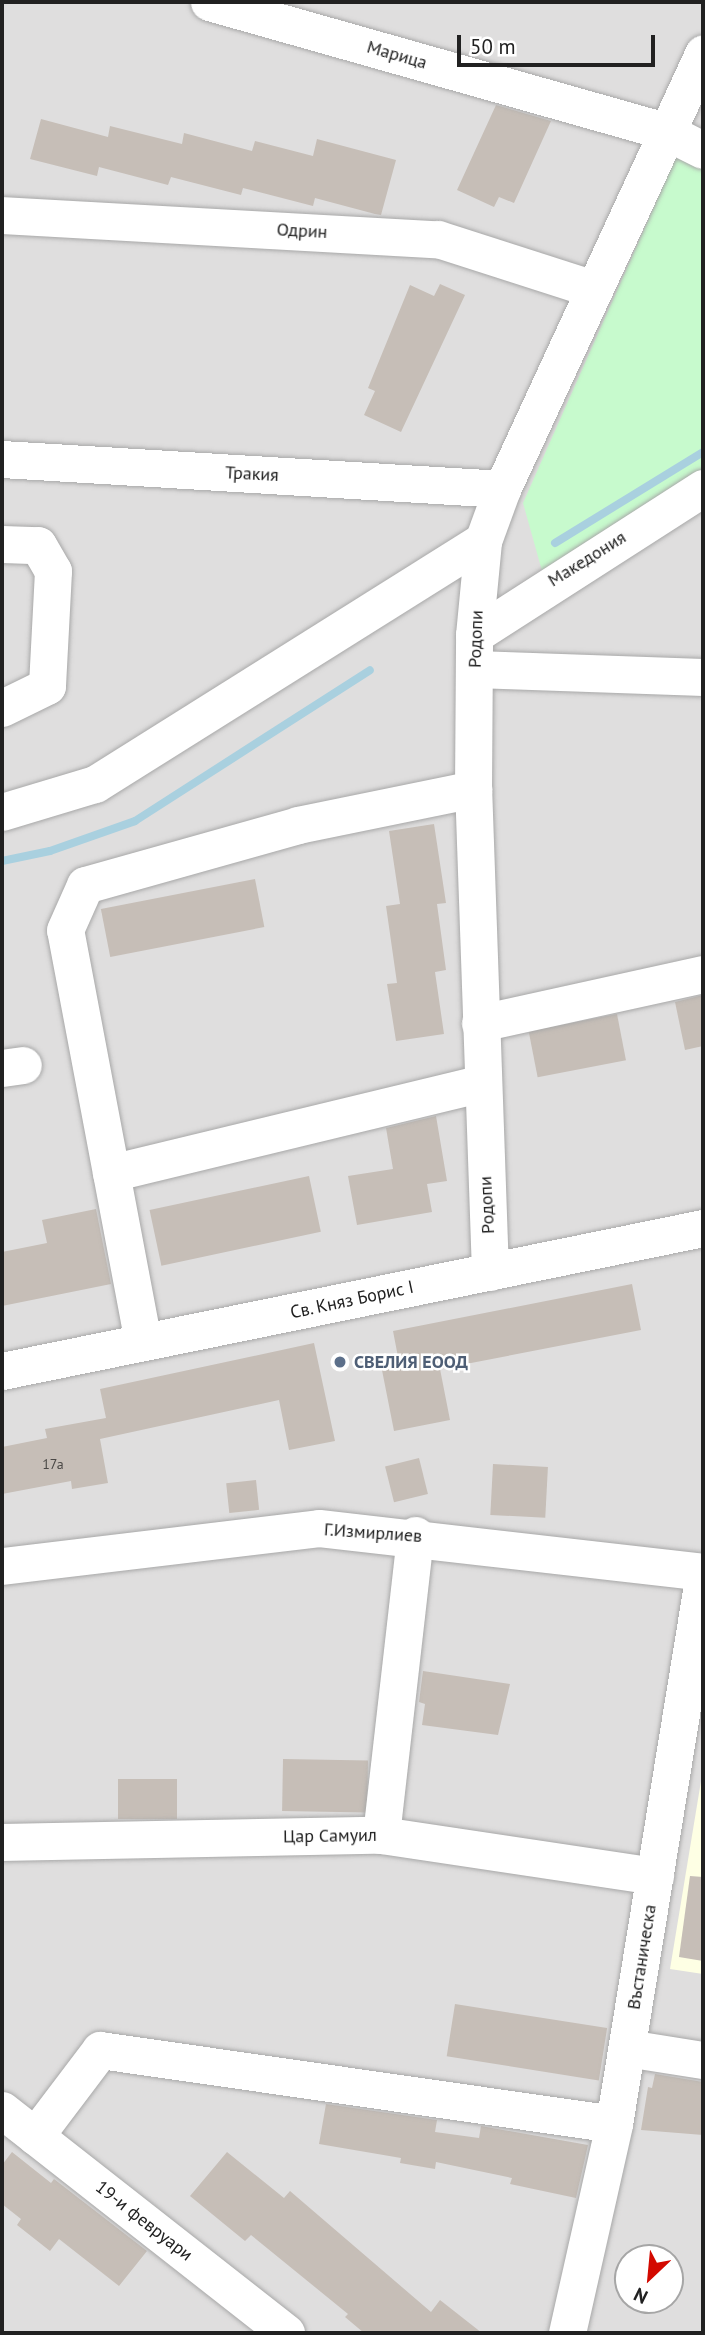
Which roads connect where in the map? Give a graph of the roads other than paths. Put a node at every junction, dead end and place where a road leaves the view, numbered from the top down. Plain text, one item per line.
1 (209, 2) edge
2 (703, 53) edge
3 (667, 132) junction
4 (703, 150) edge
5 (2, 215) edge
6 (594, 289) junction
7 (2, 458) edge
8 (703, 488) edge
9 (502, 489) junction
10 (484, 541) junction
11 (2, 544) edge
12 (475, 652) junction
13 (703, 677) edge
14 (2, 708) edge
15 (473, 789) junction
16 (2, 812) edge
17 (703, 974) edge
18 (480, 1023) junction
19 (482, 1083) junction
20 (111, 1173) junction
21 (703, 1228) edge
22 (490, 1272) junction
23 (144, 1342) junction
24 (2, 1371) edge
25 (415, 1535) junction
26 (2, 1566) edge
27 (703, 1572) edge
28 (703, 1578) edge
29 (382, 1835) junction
30 (2, 1842) edge
31 (655, 1876) junction
32 (627, 2048) junction
33 (703, 2060) edge
34 (2, 2110) edge
35 (614, 2124) junction
36 (35, 2136) junction
37 (286, 2333) edge
38 (567, 2333) edge

1 - 3 street, Марица
2 - 3 street, Родопи
3 - 4 street, Марица
3 - 6 street, Родопи
5 - 6 street, Одрин
6 - 9 street, Родопи
7 - 9 street, Тракия
8 - 12 street, Македония
9 - 10 street, Родопи
10 - 12 street, Родопи
10 - 16 street
11 - 14 street
12 - 13 street
12 - 15 street, Родопи
15 - 18 street, Родопи
15 - 20 street
17 - 18 street
18 - 19 street, Родопи
19 - 20 street
19 - 22 street, Родопи
20 - 23 street
21 - 22 street, Св. Княз Борис I
22 - 23 street, Св. Княз Борис I
23 - 24 street, Св. Княз Борис I
25 - 26 street, Г.Измирлиев
25 - 27 street, Г.Измирлиев
25 - 29 street
28 - 31 street, Въстаническа
29 - 30 street, Цар Самуил
29 - 31 street, Цар Самуил
31 - 32 street, Въстаническа
32 - 33 street
32 - 35 street, Въстаническа
34 - 36 street, 19-и февруари
35 - 36 street
35 - 38 street, Въстаническа
36 - 37 street, 19-и февруари

